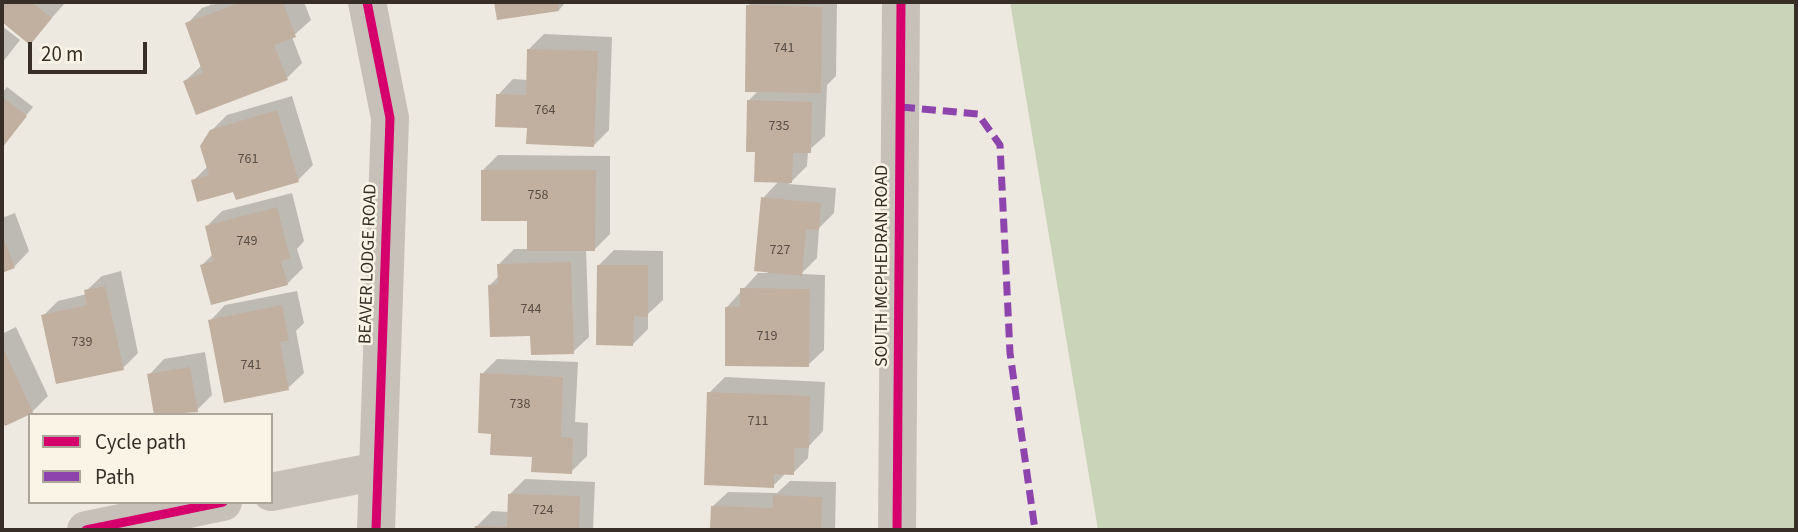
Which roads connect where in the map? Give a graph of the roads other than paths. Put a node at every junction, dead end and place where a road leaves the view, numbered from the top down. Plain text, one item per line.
1 (367, 2) edge
2 (901, 2) edge
3 (378, 471) junction
4 (273, 492) edge
5 (213, 504) edge
6 (86, 530) edge
7 (376, 530) edge
8 (897, 530) edge

1 - 3 street, BEAVER LODGE ROAD
2 - 8 street, SOUTH MCPHEDRAN ROAD
3 - 4 street
3 - 7 street, BEAVER LODGE ROAD
5 - 6 street

